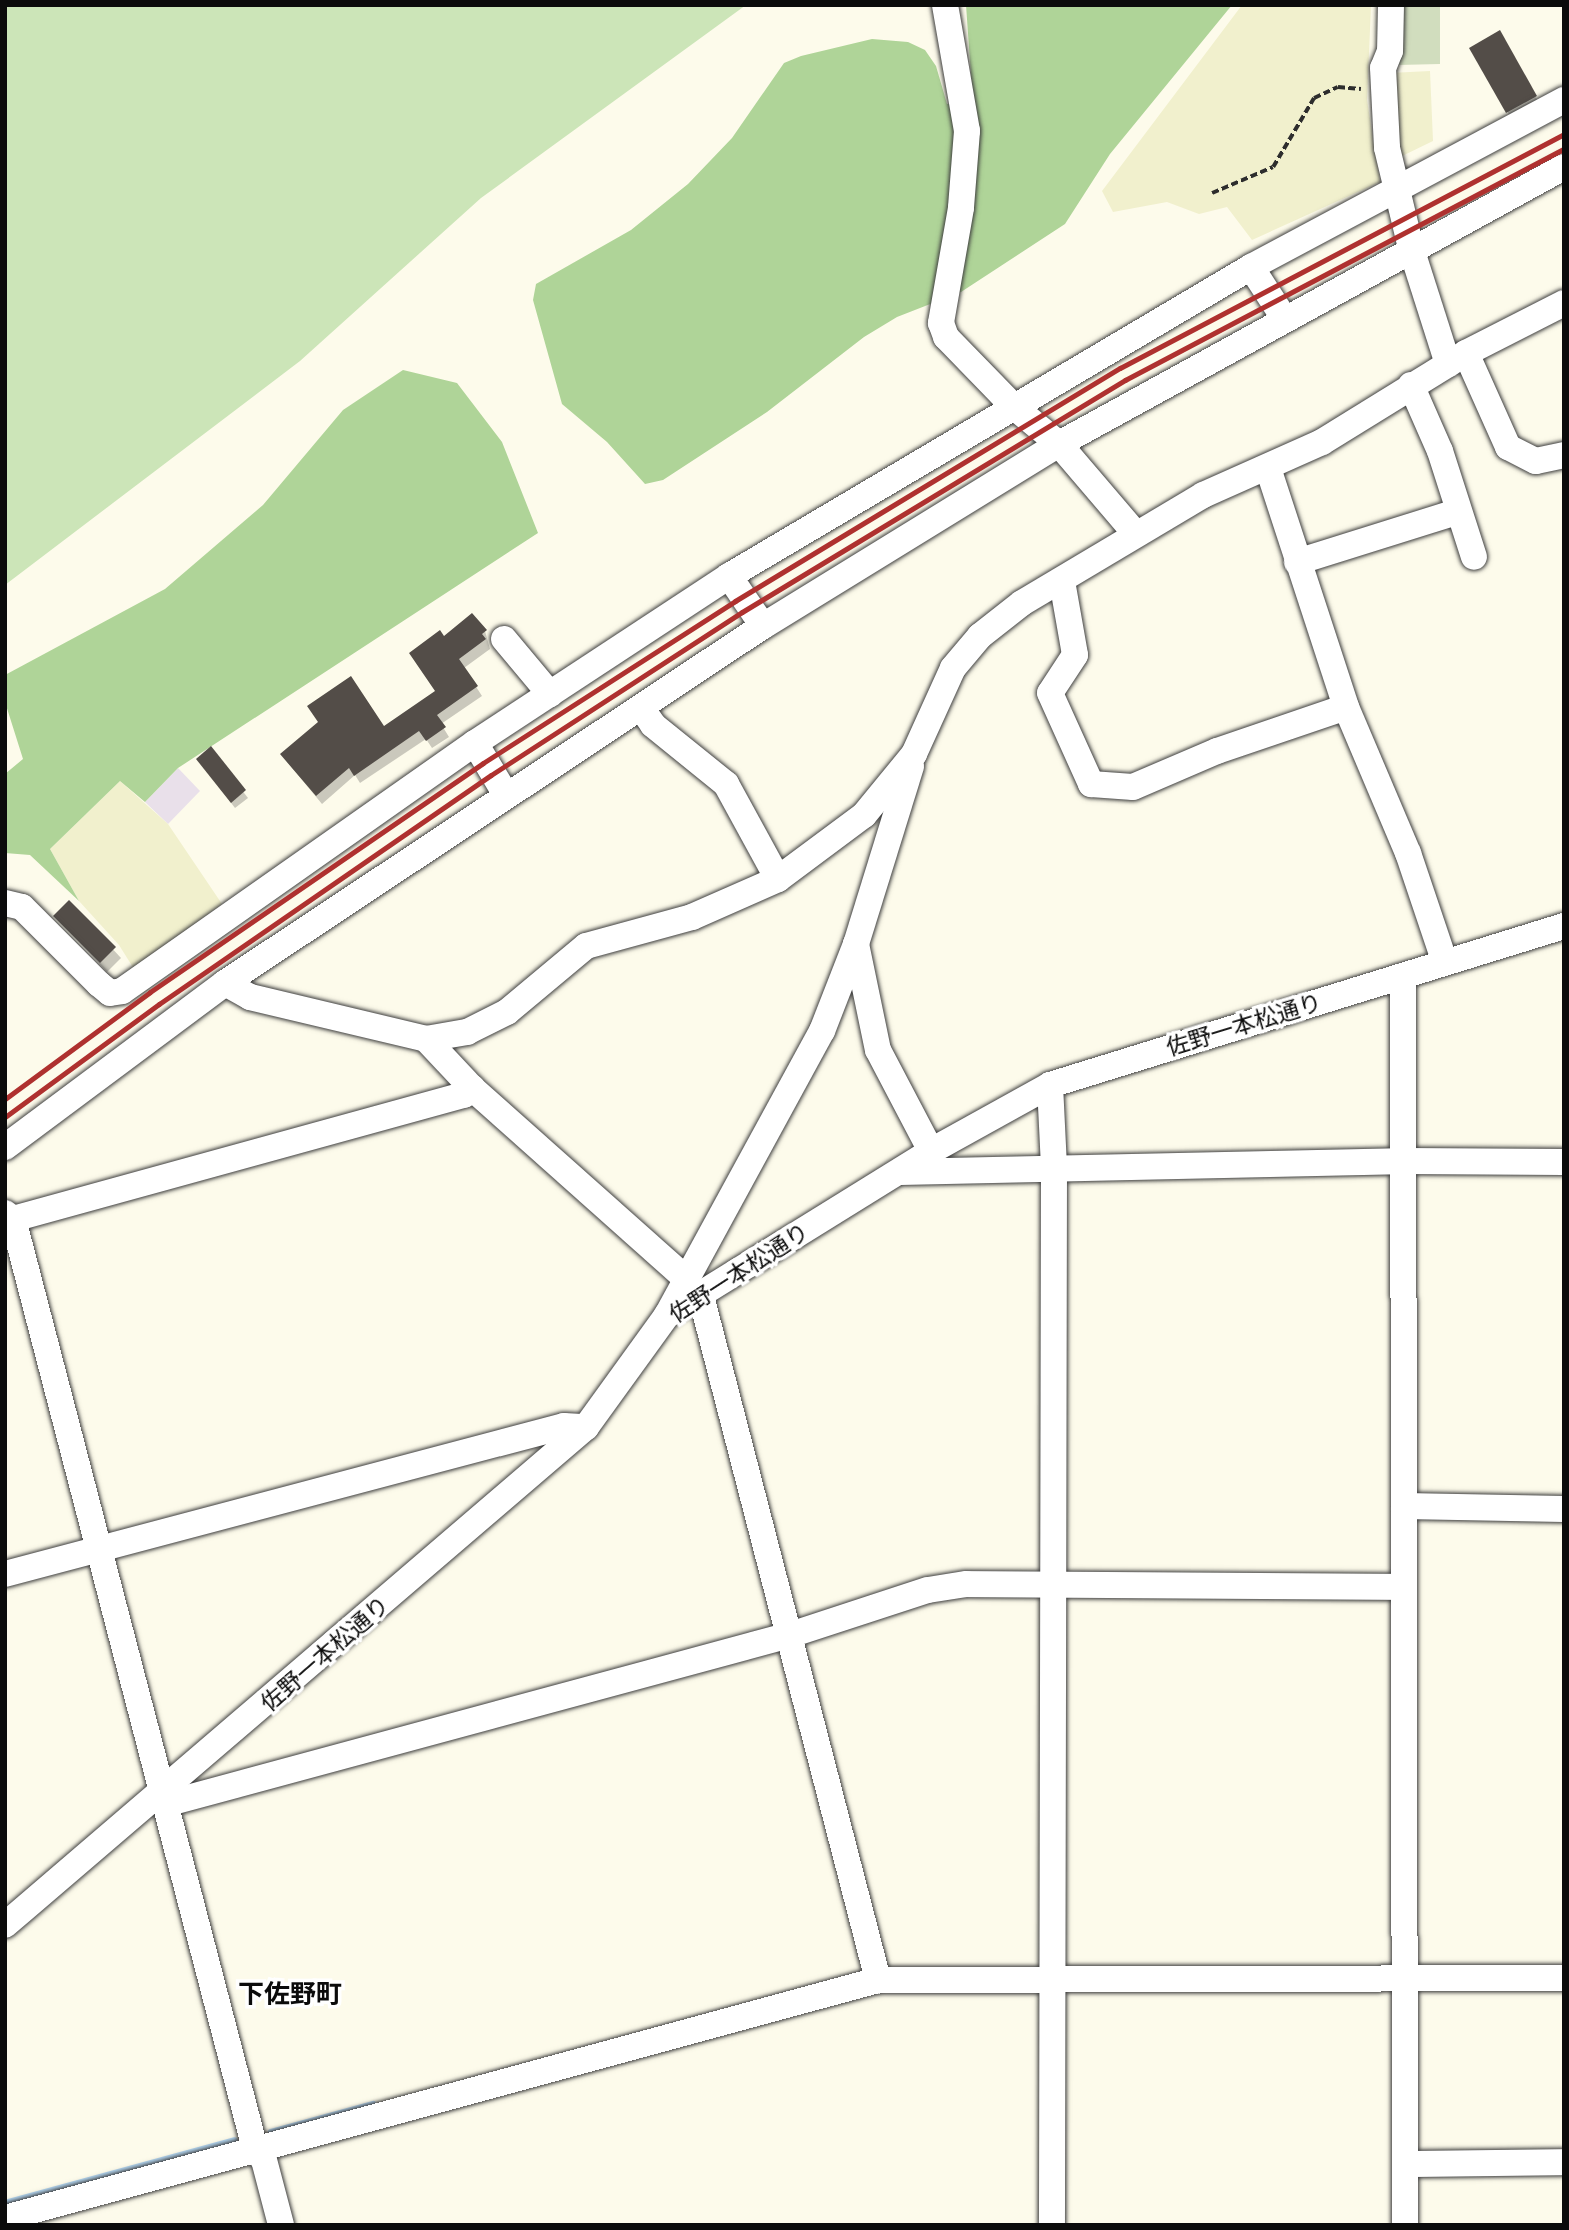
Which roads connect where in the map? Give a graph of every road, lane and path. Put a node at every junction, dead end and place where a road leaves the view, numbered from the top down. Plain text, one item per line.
1 (945, 5) edge
2 (1391, 5) edge
3 (1384, 92) junction
4 (1564, 100) edge
5 (1564, 167) edge
6 (1396, 190) junction
7 (1212, 193) dead end
8 (1411, 248) junction
9 (1251, 267) junction
10 (1564, 303) edge
11 (1284, 318) junction
12 (1457, 358) junction
13 (1411, 385) junction
14 (1013, 406) junction
15 (1059, 444) junction
16 (1564, 455) edge
17 (1268, 468) junction
18 (1457, 512) junction
19 (1135, 533) junction
20 (1474, 557) dead end
21 (1297, 562) junction
22 (729, 576) junction
23 (1062, 581) junction
24 (763, 626) junction
25 (504, 639) dead end
26 (550, 694) junction
27 (1346, 707) junction
28 (642, 709) junction
29 (475, 743) junction
30 (914, 754) junction
31 (506, 795) junction
32 (778, 878) junction
33 (5, 903) edge
34 (1564, 926) edge
35 (856, 944) junction
36 (1444, 960) junction
37 (1403, 976) junction
38 (225, 984) junction
39 (426, 1039) junction
40 (1050, 1085) junction
41 (472, 1088) junction
42 (5, 1147) edge
43 (931, 1151) junction
44 (1406, 1161) junction
45 (1564, 1162) edge
46 (1054, 1167) junction
47 (898, 1172) junction
48 (9, 1216) edge
49 (693, 1287) junction
50 (586, 1427) junction
51 (1404, 1506) junction
52 (1564, 1509) edge
53 (102, 1548) junction
54 (5, 1574) edge
55 (1050, 1585) junction
56 (1401, 1587) junction
57 (790, 1635) junction
58 (167, 1798) junction
59 (5, 1925) edge
60 (1404, 1978) junction
61 (1564, 1978) edge
62 (878, 1980) junction
63 (1053, 1981) junction
64 (255, 2148) junction
65 (1564, 2162) edge
66 (1406, 2164) junction
67 (5, 2218) edge
68 (281, 2225) edge
69 (1052, 2225) edge
70 (1405, 2225) edge

1 - 14 street
2 - 3 street
3 - 6 street
3 - 7 path
4 - 6 street
5 - 8 street
6 - 8 street
6 - 9 street
8 - 11 street
8 - 12 street
9 - 11 street
9 - 14 street
10 - 12 street
11 - 15 street
12 - 13 street
12 - 16 street
13 - 17 street
13 - 18 street
14 - 15 street
14 - 22 street
15 - 19 street
15 - 24 street
17 - 19 street
17 - 21 street
18 - 20 street
18 - 21 street
19 - 23 street
21 - 27 street
22 - 24 street
22 - 26 street
23 - 27 street
23 - 30 street
24 - 28 street
25 - 26 street
26 - 29 street
27 - 36 street
28 - 31 street
28 - 32 street
29 - 31 street
29 - 33 street
30 - 32 street
30 - 35 street
31 - 38 street
32 - 39 street
34 - 36 street, 佐野一本松通り
35 - 43 street
35 - 49 street
36 - 37 street, 佐野一本松通り
37 - 40 street, 佐野一本松通り
37 - 44 street
38 - 39 street
38 - 42 street
39 - 41 street
40 - 43 street, 佐野一本松通り
40 - 46 street
41 - 48 street
41 - 49 street
43 - 47 street, 佐野一本松通り
44 - 45 street
44 - 46 street
44 - 51 street
46 - 47 street
46 - 55 street
47 - 49 street, 佐野一本松通り
48 - 53 street
49 - 50 street, 佐野一本松通り
49 - 57 street
50 - 53 street
50 - 58 street, 佐野一本松通り
51 - 52 street
51 - 56 street
53 - 54 street
53 - 58 street
55 - 56 street
55 - 57 street
55 - 63 street
56 - 60 street
57 - 58 street
57 - 62 street
58 - 59 street, 佐野一本松通り
58 - 64 street
60 - 61 street
60 - 63 street
60 - 66 street
62 - 63 street
62 - 64 street
63 - 69 street
64 - 67 street
64 - 68 street
65 - 66 street
66 - 70 street

